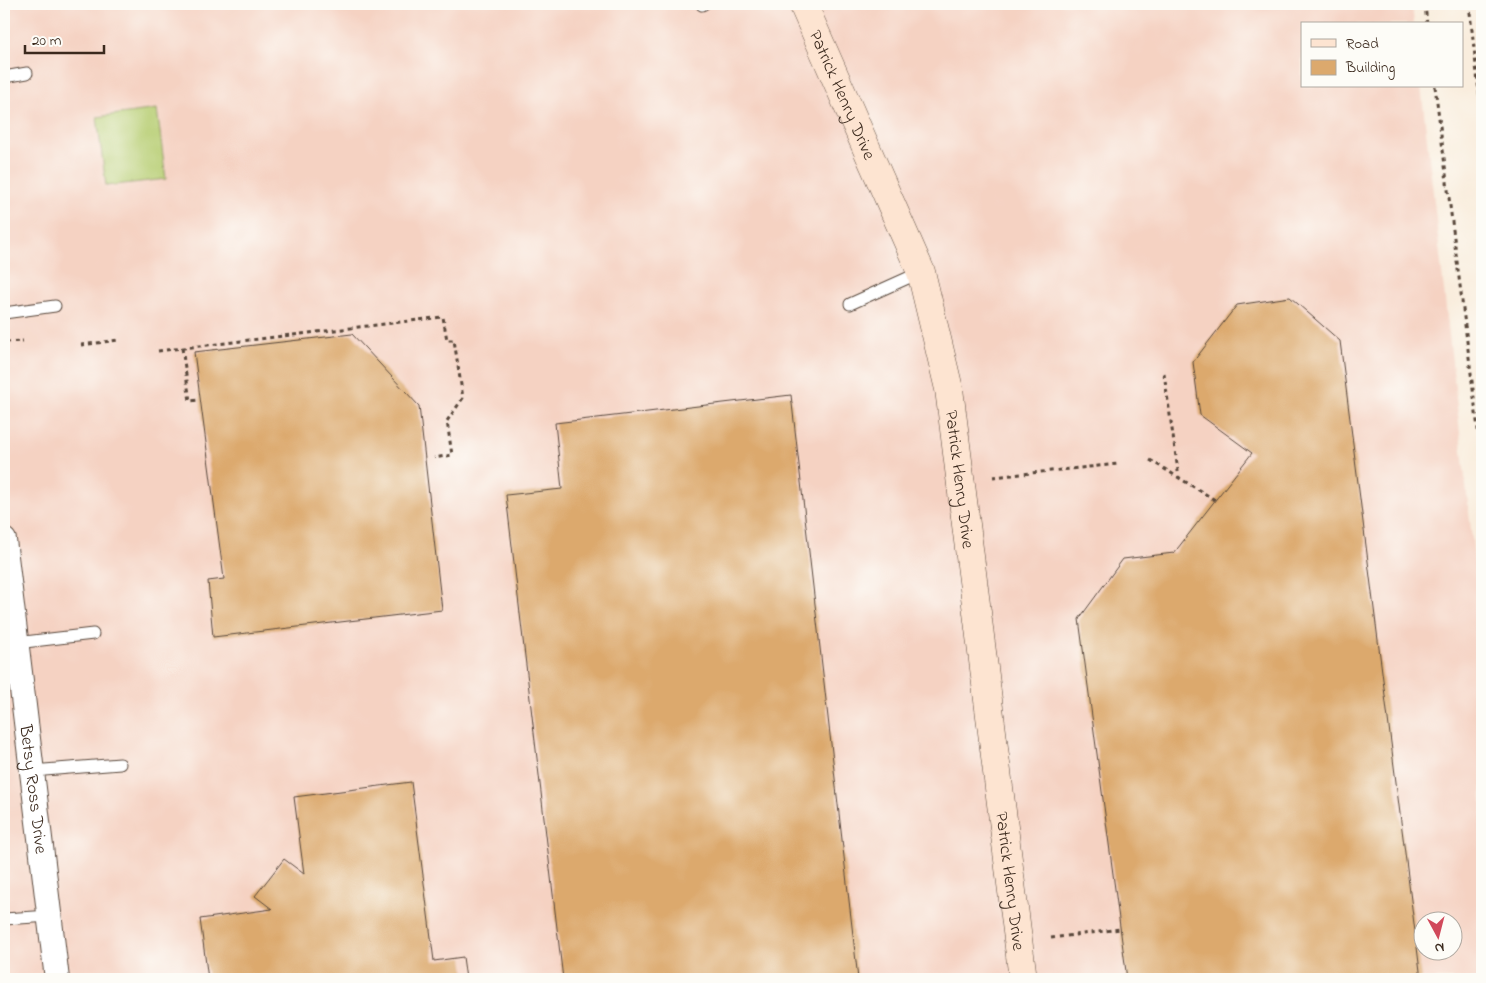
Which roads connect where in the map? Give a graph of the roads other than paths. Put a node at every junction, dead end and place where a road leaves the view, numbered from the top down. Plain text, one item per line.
1 (803, 4) edge
2 (27, 74) dead end
3 (4, 77) edge
4 (921, 272) junction
5 (850, 304) dead end
6 (55, 306) dead end
7 (4, 313) edge
8 (4, 540) edge
9 (12, 632) edge
10 (93, 634) dead end
11 (120, 764) dead end
12 (32, 771) junction
13 (50, 916) junction
14 (4, 919) edge
15 (57, 979) edge
16 (1024, 979) edge

1 - 4 street, Patrick Henry Drive
2 - 3 lane
4 - 5 lane
4 - 16 street, Patrick Henry Drive
6 - 7 lane
8 - 9 street, Betsy Ross Drive
9 - 10 lane
9 - 12 street, Betsy Ross Drive
11 - 12 lane
12 - 13 street, Betsy Ross Drive
13 - 14 lane
13 - 15 street, Betsy Ross Drive

